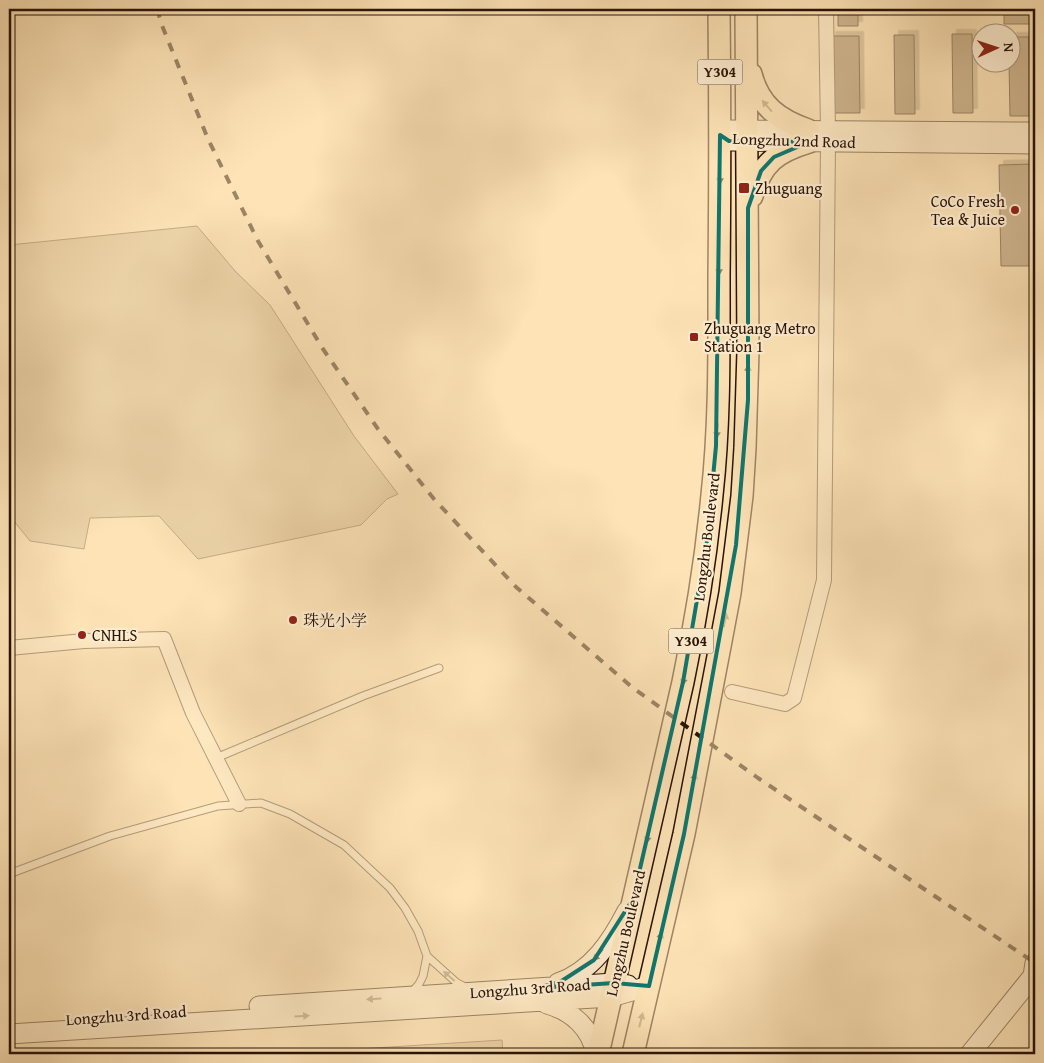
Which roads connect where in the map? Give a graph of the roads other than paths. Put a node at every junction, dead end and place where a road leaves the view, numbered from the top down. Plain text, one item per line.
1 (719, 9) edge
2 (746, 9) edge
3 (826, 9) edge
4 (746, 57) junction
5 (1035, 132) edge
6 (720, 135) junction
7 (747, 136) junction
8 (818, 136) junction
9 (1035, 144) edge
10 (748, 208) junction
11 (9, 648) edge
12 (439, 668) dead end
13 (732, 692) dead end
14 (216, 758) junction
15 (239, 804) junction
16 (9, 874) edge
17 (633, 899) junction
18 (427, 956) junction
19 (1034, 973) edge
20 (649, 986) junction
21 (612, 990) junction
22 (474, 992) junction
23 (536, 995) junction
24 (406, 996) junction
25 (9, 1022) edge
26 (9, 1034) edge
27 (597, 1054) edge
28 (633, 1054) edge
29 (970, 1054) edge

1 - 6 main road, Longzhu Boulevard / Y304
2 - 4 main road, Longzhu Boulevard
3 - 8 street
4 - 7 main road, Longzhu Boulevard
8 -> 4 main road
5 - 8 main road, Longzhu 2nd Road
6 - 7 main road, Longzhu 2nd Road
6 -> 17 main road, Longzhu Boulevard / Y304
7 - 8 main road, Longzhu 2nd Road
7 - 10 main road, Longzhu Boulevard
8 - 9 main road, Longzhu 2nd Road
8 - 10 main road
8 - 13 street
20 -> 10 main road, Longzhu Boulevard
11 - 14 street
12 - 14 lane
14 - 15 street
15 - 16 lane
15 - 18 lane
17 - 21 main road, Longzhu Boulevard / Y304
17 -> 23 main road
22 -> 18 lane
18 - 24 lane
19 - 29 main road
20 - 21 main road, Longzhu 3rd Road
28 -> 20 main road, Longzhu Boulevard
21 - 23 main road, Longzhu 3rd Road
21 - 27 main road, Longzhu Boulevard / Y304
22 - 23 main road, Longzhu 3rd Road
22 - 24 main road, Longzhu 3rd Road
26 -> 23 main road, Longzhu 3rd Road
23 - 27 main road
24 -> 25 main road, Longzhu 3rd Road

